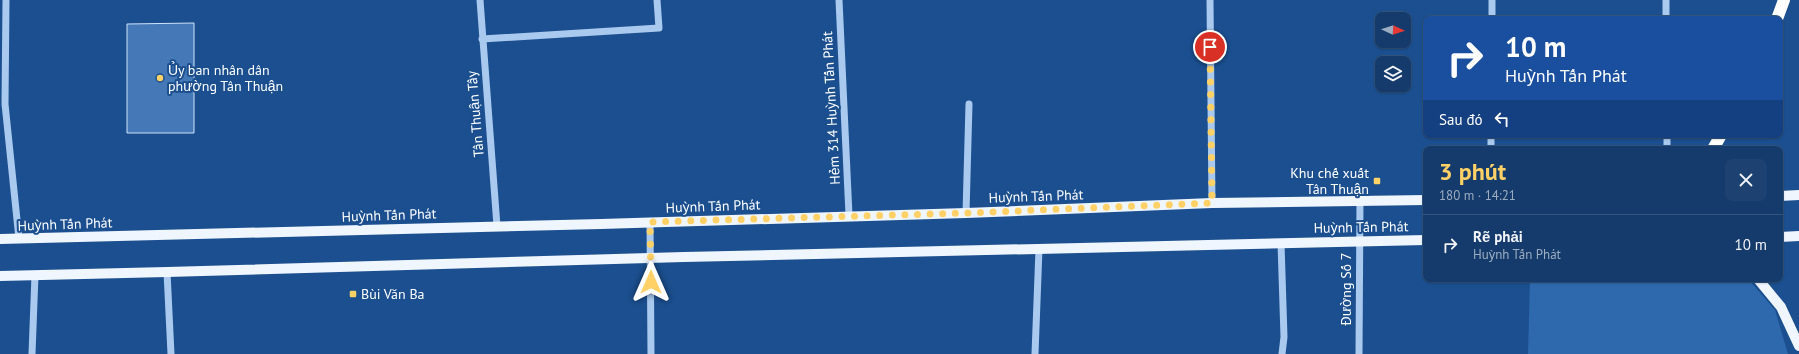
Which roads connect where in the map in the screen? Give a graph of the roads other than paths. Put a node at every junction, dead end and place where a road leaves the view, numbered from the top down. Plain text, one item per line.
1 (6, 0) edge
2 (480, 0) edge
3 (657, 0) edge
4 (839, 0) edge
5 (1210, 0) edge
6 (1492, 0) edge
7 (1666, 0) edge
8 (1784, 0) edge
9 (1492, 16) edge
10 (1666, 16) edge
11 (1778, 16) edge
12 (482, 39) junction
13 (969, 104) dead end
14 (1799, 195) edge
15 (1783, 196) edge
16 (1360, 200) junction
17 (1423, 200) edge
18 (1212, 203) junction
19 (966, 213) junction
20 (849, 215) junction
21 (650, 222) junction
22 (497, 226) junction
23 (1799, 236) edge
24 (1783, 237) edge
25 (0, 239) edge
26 (19, 239) junction
27 (1423, 240) edge
28 (1359, 241) junction
29 (1281, 243) junction
30 (1039, 249) junction
31 (651, 258) junction
32 (167, 272) junction
33 (35, 275) junction
34 (0, 276) edge
35 (1760, 282) edge
36 (1799, 346) edge
37 (32, 354) edge
38 (171, 354) edge
39 (651, 354) edge
40 (1035, 354) edge
41 (1282, 354) edge
42 (1359, 354) edge

1 - 26 street
2 - 12 street, Tân Thuận Tây
3 - 12 street
4 - 20 street, Hẻm 314 Huỳnh Tấn Phát
5 - 18 street
6 - 9 street
7 - 10 street
8 - 11 highway
12 - 22 street, Tân Thuận Tây
13 - 19 street
14 - 15 main road
16 - 17 main road, Huỳnh Tấn Phát
16 - 18 main road, Huỳnh Tấn Phát
16 - 28 street, Đường Số 7
18 - 19 main road, Huỳnh Tấn Phát
19 - 20 main road, Huỳnh Tấn Phát
20 - 21 main road, Huỳnh Tấn Phát
21 - 22 main road, Huỳnh Tấn Phát
21 - 31 street
22 - 26 main road, Huỳnh Tấn Phát
23 - 24 main road
25 - 26 main road, Huỳnh Tấn Phát
27 - 28 main road, Huỳnh Tấn Phát
28 - 29 main road, Huỳnh Tấn Phát
28 - 42 street, Đường Số 7
29 - 30 main road, Huỳnh Tấn Phát
29 - 41 street
30 - 31 main road, Huỳnh Tấn Phát
30 - 40 street
31 - 32 main road, Huỳnh Tấn Phát
31 - 39 street
32 - 33 main road, Huỳnh Tấn Phát
32 - 38 street
33 - 34 main road, Huỳnh Tấn Phát
33 - 37 street
35 - 36 main road

